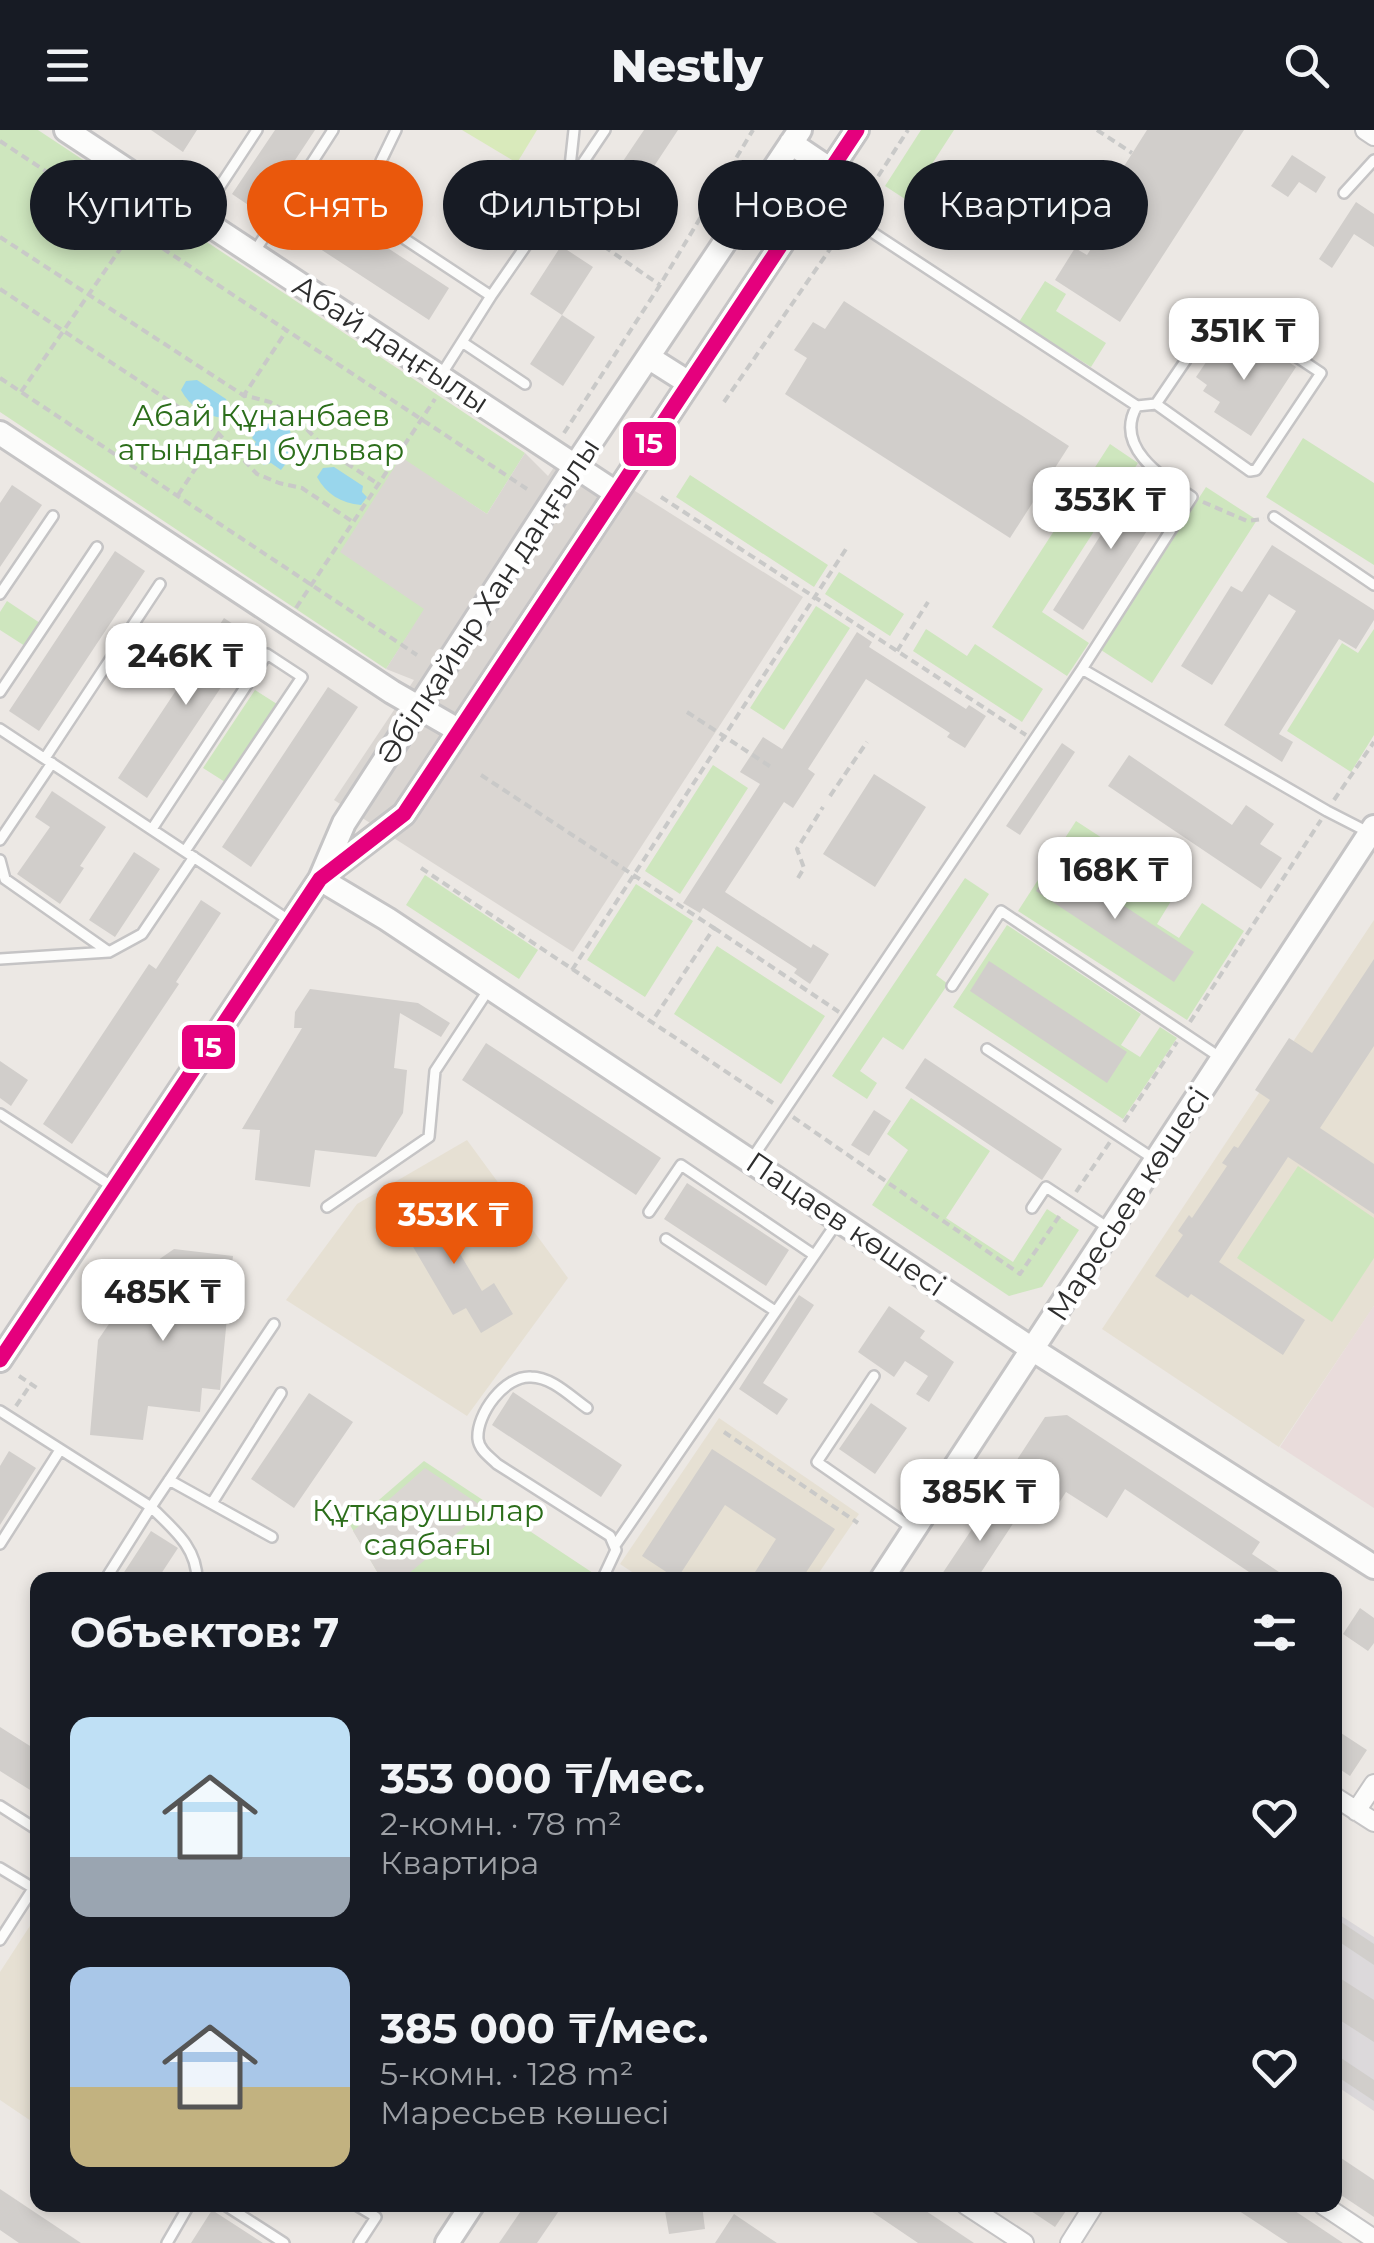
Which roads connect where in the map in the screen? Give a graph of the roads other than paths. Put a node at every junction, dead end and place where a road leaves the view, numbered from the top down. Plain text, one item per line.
1 (66, 130) edge
2 (257, 130) edge
3 (333, 130) edge
4 (396, 130) edge
5 (574, 130) edge
6 (605, 130) edge
7 (857, 130) edge
8 (1365, 130) edge
9 (795, 136) edge
10 (1374, 136) edge
11 (112, 160) edge
12 (313, 160) edge
13 (381, 160) edge
14 (571, 160) edge
15 (585, 160) edge
16 (820, 160) edge
17 (838, 160) edge
18 (1374, 160) edge
19 (227, 176) edge
20 (1344, 192) dead end
21 (227, 235) edge
22 (884, 240) edge
23 (255, 250) edge
24 (422, 250) edge
25 (523, 250) edge
26 (778, 250) edge
27 (253, 253) junction
28 (491, 296) junction
29 (462, 342) junction
30 (648, 357) junction
31 (689, 383) junction
32 (525, 384) dead end
33 (439, 386) junction
34 (1156, 404) junction
35 (1137, 406) junction
36 (1, 436) edge
37 (576, 466) junction
38 (616, 493) junction
39 (53, 516) dead end
40 (1274, 517) road end
41 (98, 548) dead end
42 (160, 584) dead end
43 (1374, 586) edge
44 (0, 594) edge
45 (1082, 668) junction
46 (0, 692) edge
47 (419, 706) junction
48 (0, 729) edge
49 (458, 730) junction
50 (48, 760) junction
51 (152, 829) junction
52 (1372, 830) edge
53 (0, 840) edge
54 (190, 854) junction
55 (0, 860) edge
56 (320, 879) junction
57 (290, 920) junction
58 (109, 952) junction
59 (0, 959) edge
60 (952, 986) dead end
61 (491, 987) junction
62 (987, 1049) dead end
63 (1223, 1060) junction
64 (0, 1114) edge
65 (751, 1160) junction
66 (1156, 1160) junction
67 (113, 1187) junction
68 (327, 1207) dead end
69 (1032, 1208) dead end
70 (649, 1212) dead end
71 (839, 1218) junction
72 (1111, 1230) junction
73 (666, 1240) dead end
74 (814, 1255) junction
75 (775, 1312) junction
76 (274, 1324) dead end
77 (1032, 1349) junction
78 (0, 1360) edge
79 (874, 1376) dead end
80 (281, 1393) dead end
81 (587, 1408) dead end
82 (0, 1411) edge
83 (60, 1450) junction
84 (170, 1480) junction
85 (212, 1504) junction
86 (151, 1508) junction
87 (914, 1529) junction
88 (272, 1537) dead end
89 (0, 1544) edge
90 (616, 1544) junction
91 (1374, 1567) edge
92 (110, 1572) edge
93 (197, 1572) edge
94 (607, 1572) edge
95 (886, 1572) edge
96 (1374, 1784) edge
97 (1342, 1802) edge
98 (0, 1806) edge
99 (1356, 1811) junction
100 (1374, 1822) edge
101 (30, 1826) edge
102 (0, 1868) edge
103 (30, 1883) edge
104 (30, 1893) edge
105 (0, 1940) edge
106 (185, 2212) edge
107 (236, 2212) edge
108 (367, 2212) edge
109 (468, 2212) edge
110 (977, 2212) edge
111 (1090, 2212) edge
112 (1333, 2212) edge
113 (1374, 2239) edge
114 (167, 2243) edge
115 (284, 2243) edge
116 (358, 2243) edge
117 (448, 2243) edge
118 (1024, 2243) edge
119 (1070, 2243) edge

1 - 11 main road, Абай даңғылы
2 - 19 lane
3 - 12 lane
4 - 13 lane
5 - 14 lane
6 - 15 lane
7 - 17 main road, Әбілқайыр Хан даңғылы
8 - 10 street
9 - 16 main road
9 - 30 main road, Әбілқайыр Хан даңғылы
18 - 20 lane
21 - 27 main road, Абай даңғылы
22 - 35 lane
23 - 27 lane
24 - 28 lane
25 - 28 lane
26 - 31 main road, Әбілқайыр Хан даңғылы
27 - 33 main road, Абай даңғылы
28 - 29 lane
29 - 32 lane
29 - 33 lane
30 - 31 main road
30 - 37 main road, Әбілқайыр Хан даңғылы
31 - 38 main road, Әбілқайыр Хан даңғылы
33 - 37 main road, Абай даңғылы
34 - 34 lane
34 - 35 lane
35 - 45 lane
36 - 47 main road
37 - 38 main road, Абай даңғылы
37 - 47 main road, Әбілқайыр Хан даңғылы
38 - 49 main road, Әбілқайыр Хан даңғылы
39 - 44 lane
40 - 43 lane
41 - 46 lane
42 - 50 lane
45 - 52 lane
45 - 65 lane
47 - 49 main road
47 - 56 main road, Әбілқайыр Хан даңғылы
48 - 50 lane
49 - 56 main road, Әбілқайыр Хан даңғылы
50 - 51 lane
50 - 53 lane
51 - 54 lane
51 - 54 lane
52 - 63 main road, Маресьев көшесі
54 - 57 lane
54 - 58 lane
55 - 58 lane
56 - 57 main road, Әбілқайыр Хан даңғылы
56 - 61 main road, Пацаев көшесі
57 - 67 main road, Әбілқайыр Хан даңғылы
58 - 59 lane
60 - 63 lane
61 - 65 main road, Пацаев көшесі
61 - 68 lane
62 - 66 lane
63 - 66 main road, Маресьев көшесі
64 - 67 lane
65 - 71 main road, Пацаев көшесі
66 - 72 main road, Маресьев көшесі
67 - 78 main road, Әбілқайыр Хан даңғылы
69 - 72 lane
70 - 74 lane
71 - 74 lane
71 - 77 main road, Пацаев көшесі
72 - 77 main road, Маресьев көшесі
73 - 75 lane
74 - 75 lane
75 - 90 lane
76 - 84 lane
77 - 87 main road, Маресьев көшесі
77 - 91 main road, Пацаев көшесі
79 - 87 lane
80 - 85 lane
81 - 90 lane
82 - 83 lane
83 - 86 lane
83 - 89 lane
84 - 85 lane
84 - 86 lane
85 - 88 lane
86 - 92 lane
86 - 93 lane
87 - 95 main road, Маресьев көшесі
90 - 94 lane
96 - 99 street
97 - 99 street
98 - 101 lane
99 - 100 street
102 - 103 lane
104 - 105 lane
106 - 114 lane
107 - 115 lane
108 - 116 lane
109 - 117 main road
110 - 118 street
111 - 119 street
112 - 113 street

